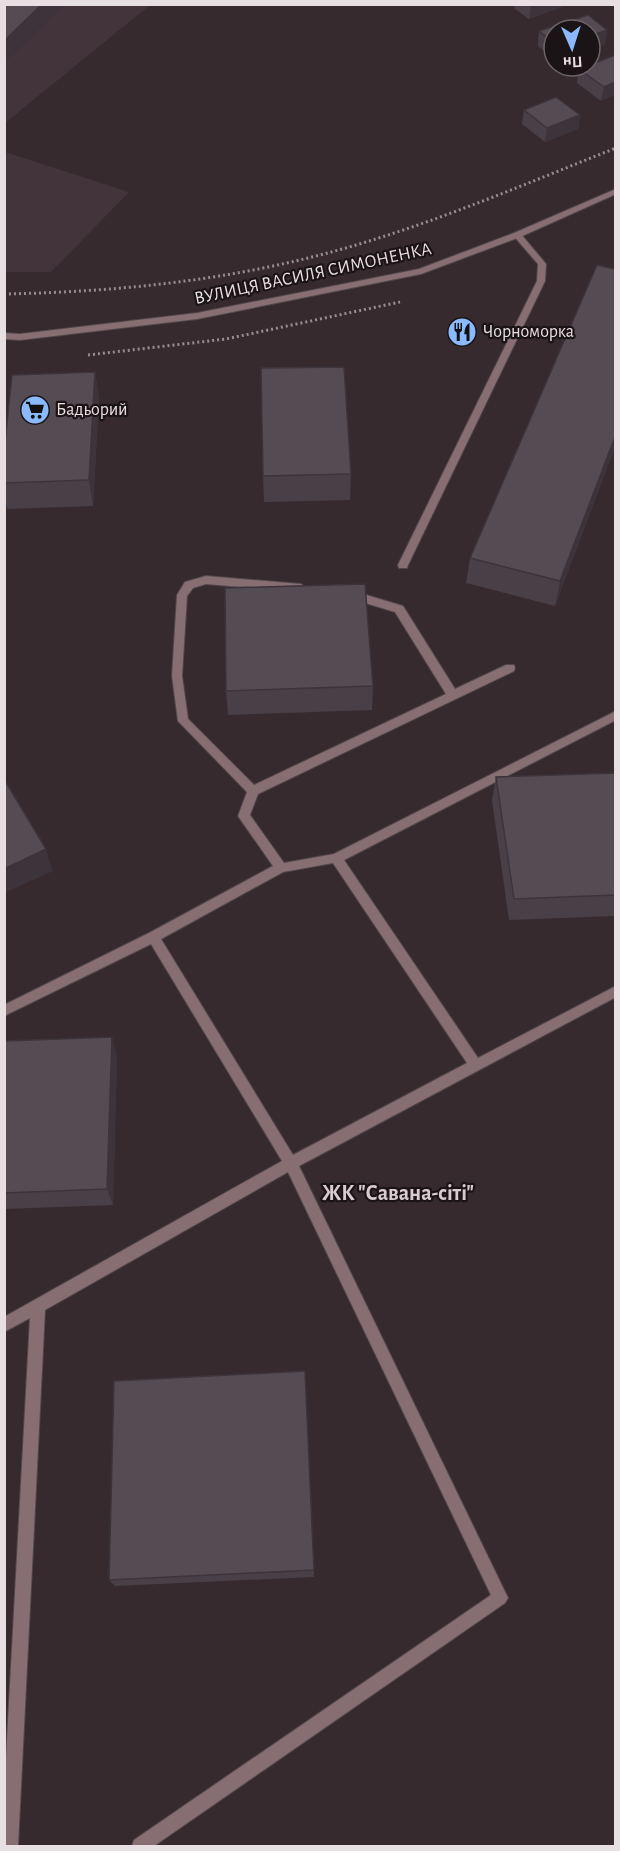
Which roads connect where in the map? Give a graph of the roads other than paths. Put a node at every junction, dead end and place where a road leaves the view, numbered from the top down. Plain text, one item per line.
1 (615, 191) edge
2 (517, 235) junction
3 (4, 336) edge
4 (403, 566) dead end
5 (313, 588) edge
6 (336, 590) edge
7 (510, 668) dead end
8 (453, 695) junction
9 (615, 715) edge
10 (253, 791) junction
11 (336, 858) junction
12 (281, 868) junction
13 (153, 937) junction
14 (615, 991) edge
15 (4, 1011) edge
16 (475, 1064) junction
17 (291, 1163) junction
18 (38, 1306) junction
19 (4, 1325) edge
20 (10, 1846) edge
21 (140, 1846) edge

1 - 2 street, ВУЛИЦЯ ВАСИЛЯ СИМОНЕНКА
2 - 3 street, ВУЛИЦЯ ВАСИЛЯ СИМОНЕНКА
2 - 4 street
5 - 10 street
6 - 8 street
7 - 8 street
8 - 10 street
9 - 11 street
10 - 12 street
11 - 12 street
11 - 16 street
12 - 13 street
13 - 15 street
13 - 17 street
14 - 16 street
16 - 17 street
17 - 18 street
17 - 21 street
18 - 19 street
18 - 20 street

